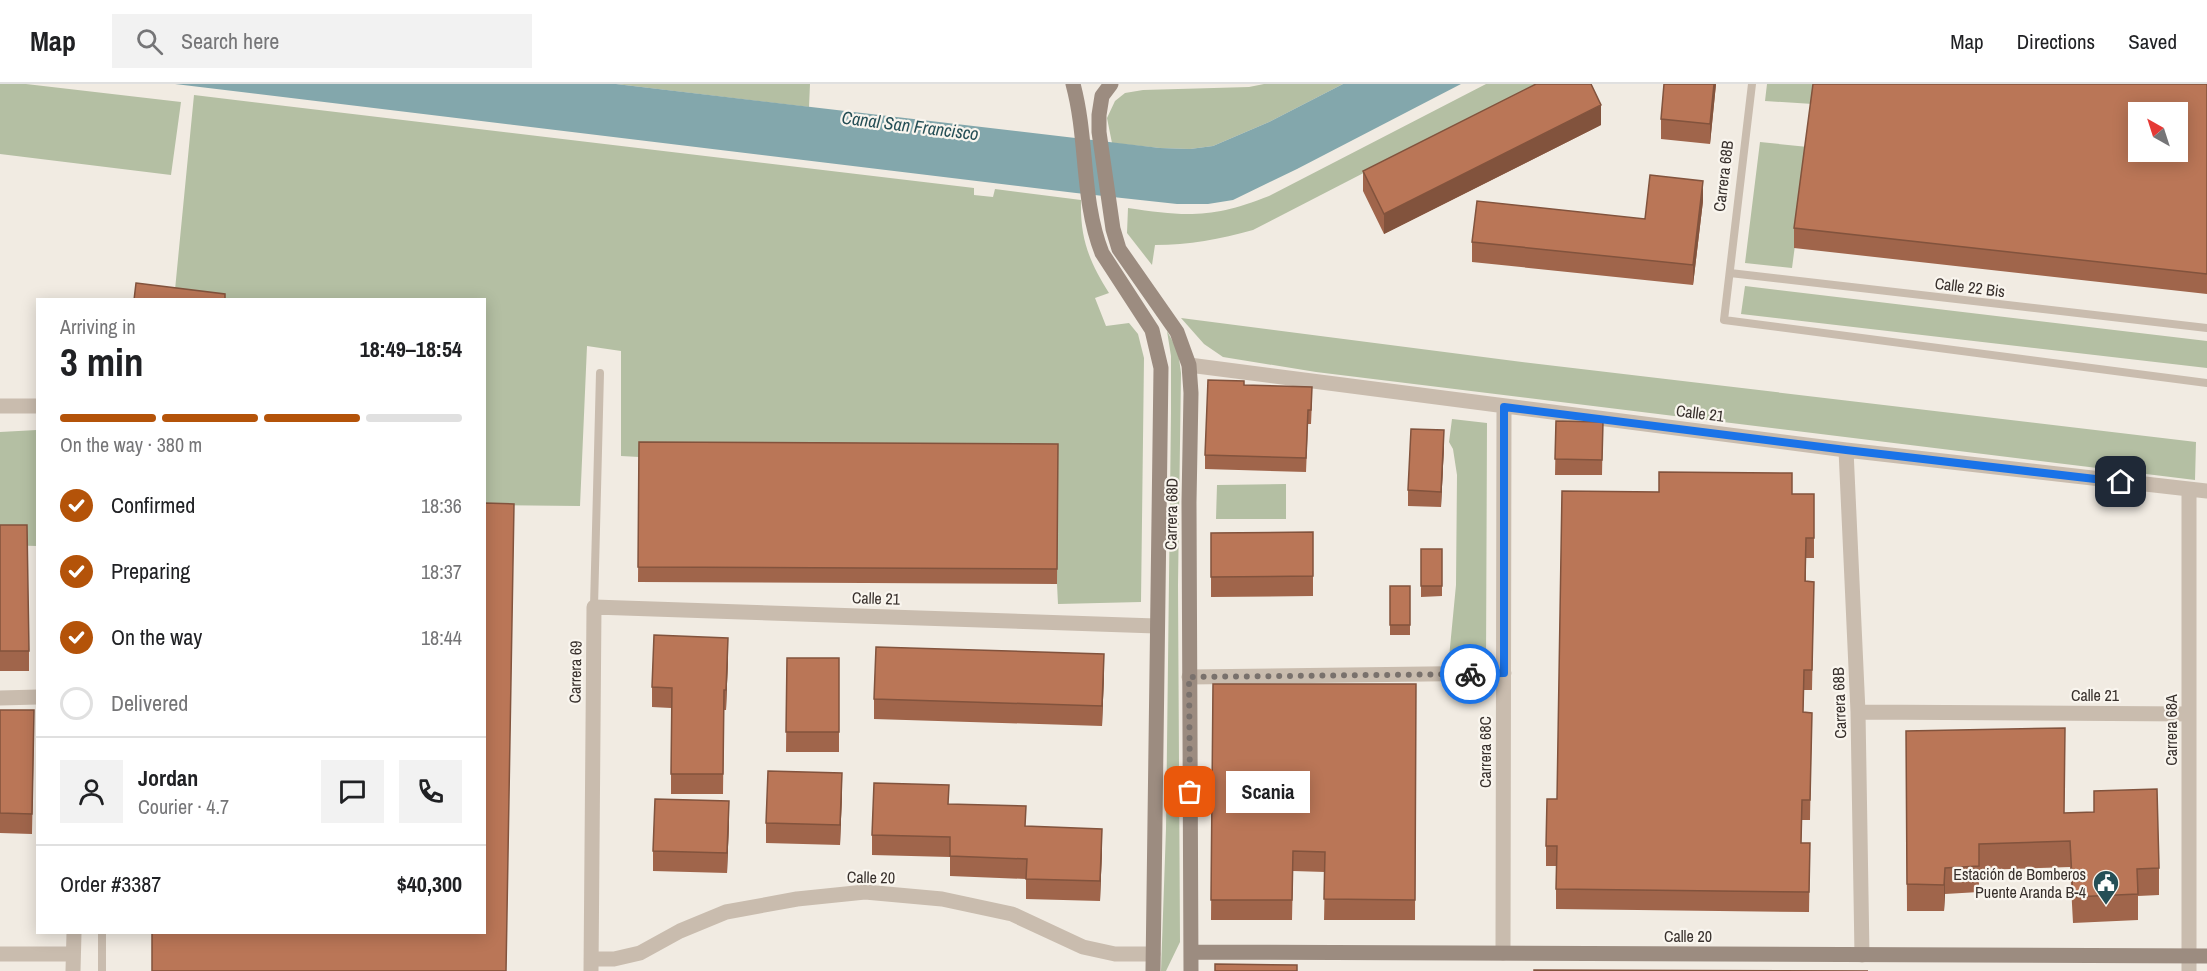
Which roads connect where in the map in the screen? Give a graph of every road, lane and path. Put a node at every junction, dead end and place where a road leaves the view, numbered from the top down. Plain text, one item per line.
1 (1073, 84) edge
2 (1111, 84) edge
3 (1752, 84) edge
4 (1730, 273) junction
5 (2207, 328) edge
6 (1189, 365) junction
7 (600, 373) dead end
8 (2207, 383) edge
9 (0, 406) edge
10 (36, 406) edge
11 (1504, 407) junction
12 (1846, 450) junction
13 (2189, 489) junction
14 (2207, 491) edge
15 (594, 607) junction
16 (1156, 626) junction
17 (1504, 673) junction
18 (1189, 677) junction
19 (36, 697) edge
20 (0, 698) edge
21 (1858, 712) junction
22 (2189, 714) junction
23 (74, 934) edge
24 (102, 934) edge
25 (1192, 952) junction
26 (1503, 953) junction
27 (0, 954) edge
28 (74, 954) junction
29 (1153, 954) junction
30 (1862, 955) junction
31 (2207, 956) edge
32 (2189, 963) edge
33 (591, 965) edge
34 (73, 971) edge
35 (102, 971) edge
36 (1153, 971) edge
37 (1180, 971) edge
38 (1191, 971) edge

1 - 16 main road, Carrera 68D
2 - 6 main road, Carrera 68D
3 - 4 lane, Carrera 68B
4 - 5 lane, Calle 22 Bis
4 - 8 lane, Carrera 68B
6 - 11 street, Calle 21
6 - 18 main road, Carrera 68D
7 - 15 lane, Carrera 69
9 - 10 street
11 - 12 street, Calle 21
11 - 17 street, Carrera 68C
12 - 13 street, Calle 21
12 - 21 street, Carrera 68B
13 - 14 street, Calle 21
13 - 22 street, Carrera 68A
15 - 16 street, Calle 21
15 - 33 street, Carrera 69
16 - 29 main road, Carrera 68D
17 - 18 street
17 - 26 street, Carrera 68C
18 - 25 main road, Carrera 68D
19 - 20 street
21 - 22 street, Calle 21
21 - 30 street, Carrera 68B
22 - 32 street, Carrera 68A
23 - 28 street
24 - 35 lane
25 - 26 main road, Calle 20
25 - 37 main road
25 - 38 main road, Carrera 68D
26 - 30 main road, Calle 20
27 - 28 street
28 - 34 street
29 - 33 street, Calle 20
29 - 36 main road, Carrera 68D
30 - 32 main road, Calle 20
31 - 32 main road, Calle 20

